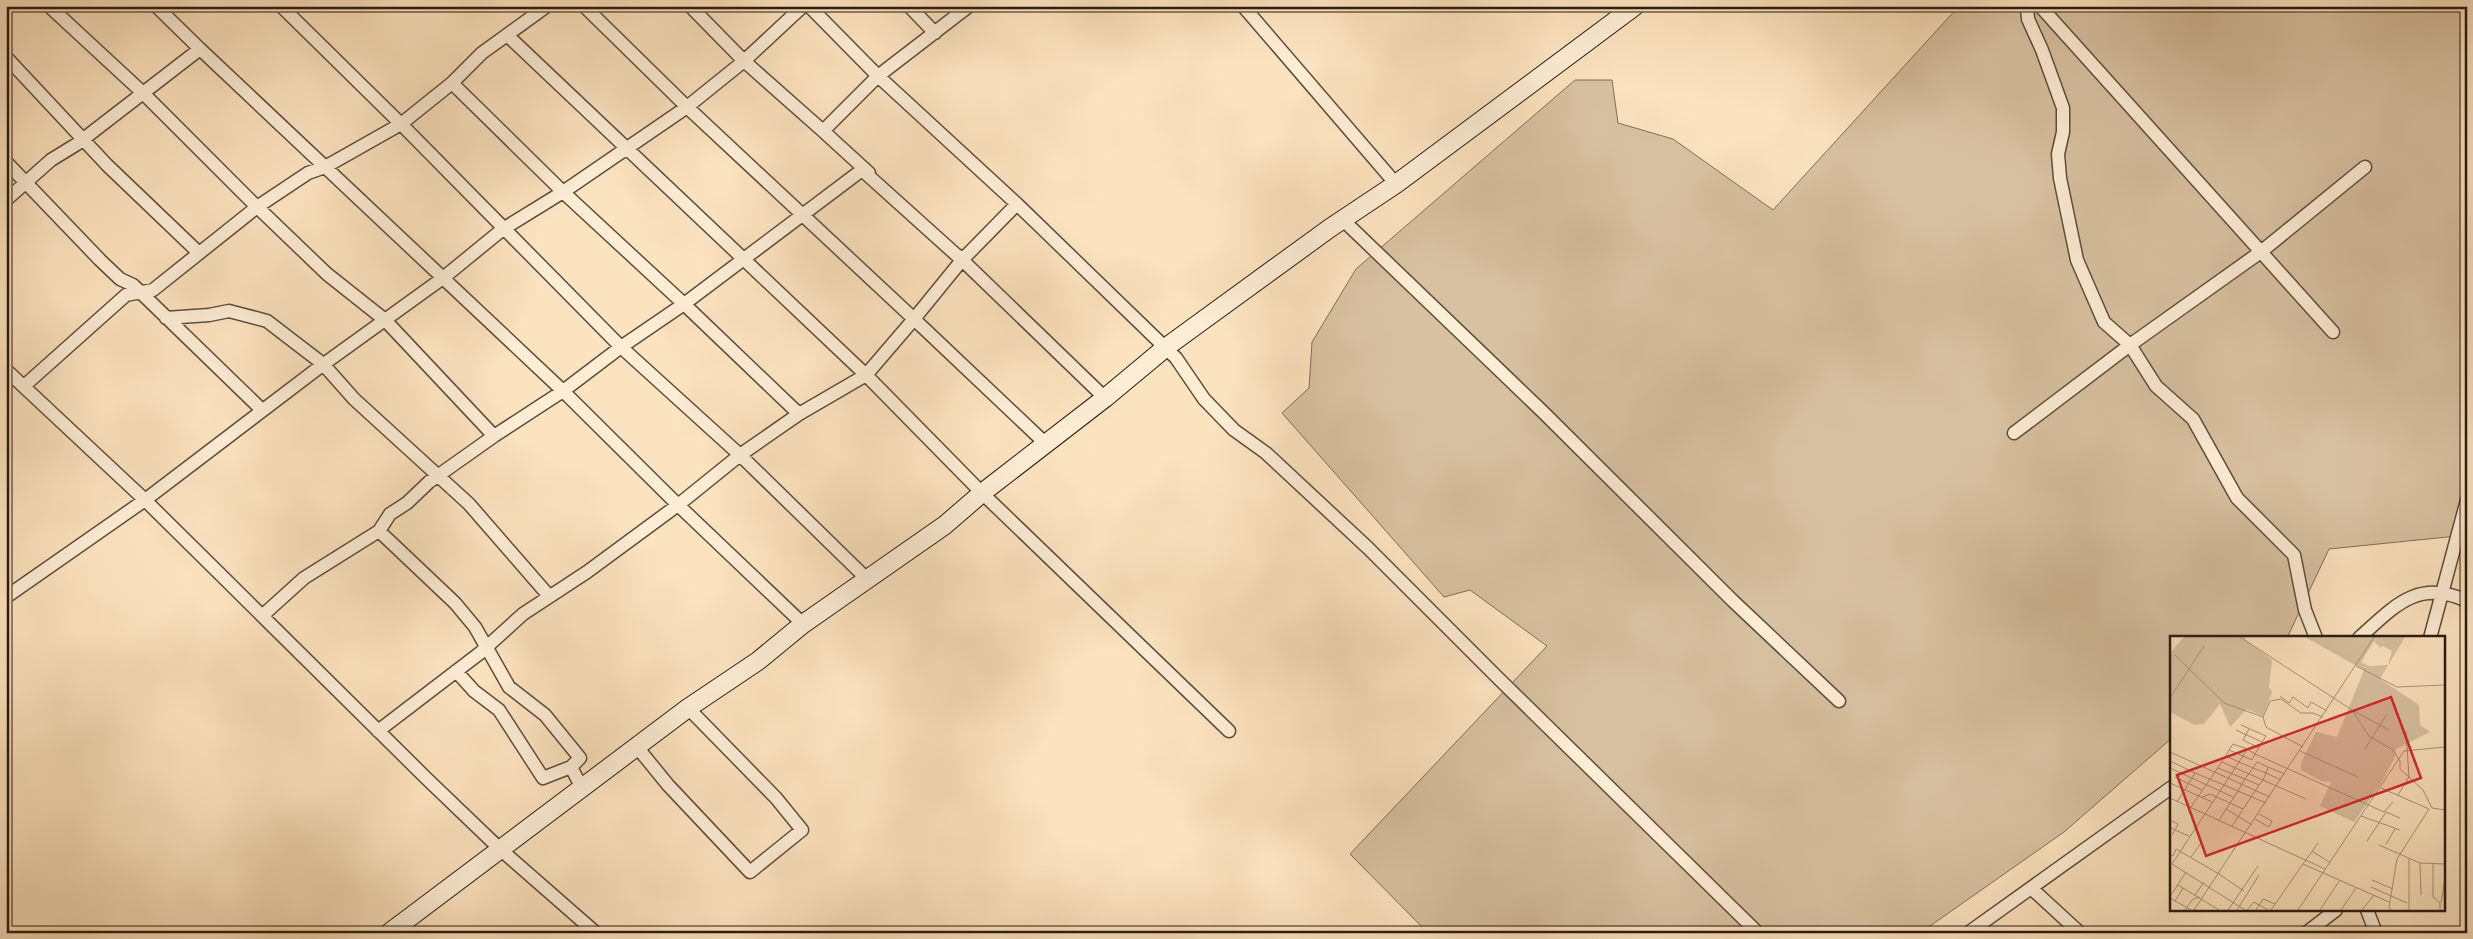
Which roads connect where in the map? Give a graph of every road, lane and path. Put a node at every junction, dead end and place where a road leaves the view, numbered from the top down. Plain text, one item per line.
1 (50, 6) edge
2 (156, 6) edge
3 (281, 6) edge
4 (547, 6) edge
5 (584, 6) edge
6 (690, 6) edge
7 (803, 6) edge
8 (809, 6) edge
9 (910, 6) edge
10 (969, 6) edge
11 (1243, 6) edge
12 (1635, 6) edge
13 (2027, 6) edge
14 (2040, 6) edge
15 (935, 33) junction
16 (508, 35) junction
17 (200, 50) junction
18 (6, 58) edge
19 (744, 61) junction
20 (878, 76) junction
21 (452, 83) junction
22 (143, 93) junction
23 (687, 107) junction
24 (401, 124) junction
25 (823, 130) junction
26 (84, 138) junction
27 (626, 148) junction
28 (6, 162) edge
29 (2365, 166) dead end
30 (325, 167) junction
31 (26, 182) junction
32 (1396, 184) junction
33 (563, 192) junction
34 (6, 200) edge
35 (1017, 204) junction
36 (257, 207) junction
37 (805, 215) junction
38 (1343, 220) junction
39 (503, 229) junction
40 (2262, 251) junction
41 (199, 253) junction
42 (744, 259) junction
43 (962, 260) junction
44 (443, 278) junction
45 (141, 292) junction
46 (684, 304) junction
47 (166, 318) junction
48 (914, 319) junction
49 (385, 320) junction
50 (2333, 332) dead end
51 (2130, 346) junction
52 (620, 347) junction
53 (1165, 348) junction
54 (323, 364) junction
55 (6, 370) edge
56 (866, 375) junction
57 (24, 386) junction
58 (563, 391) junction
59 (1105, 398) junction
60 (262, 410) junction
61 (799, 414) junction
62 (2014, 433) dead end
63 (494, 436) junction
64 (1046, 444) junction
65 (740, 455) junction
66 (438, 475) junction
67 (982, 493) junction
68 (145, 500) junction
69 (2467, 500) edge
70 (678, 505) junction
71 (380, 530) junction
72 (867, 580) junction
73 (2443, 592) junction
74 (549, 596) junction
75 (6, 597) edge
76 (2467, 601) edge
77 (262, 616) junction
78 (803, 624) junction
79 (2315, 636) edge
80 (2361, 636) edge
81 (2431, 636) edge
82 (486, 646) junction
83 (456, 671) junction
84 (1839, 702) dead end
85 (688, 708) junction
86 (378, 731) junction
87 (1229, 731) dead end
88 (637, 747) junction
89 (570, 767) junction
90 (582, 788) junction
91 (2170, 788) edge
92 (500, 849) junction
93 (2031, 888) junction
94 (2333, 912) edge
95 (2368, 912) edge
96 (389, 933) edge
97 (596, 933) edge
98 (1758, 933) edge
99 (1968, 933) edge
100 (2080, 933) edge
101 (2306, 933) edge
102 (2376, 933) edge

1 - 22 street
2 - 17 street
3 - 24 street
4 - 16 street
5 - 23 street
6 - 19 street
7 - 19 street
8 - 20 street
9 - 15 street
10 - 15 street
11 - 32 street
12 - 32 street
13 - 51 street
14 - 40 street
15 - 20 street
16 - 21 street
16 - 27 street
17 - 22 street
17 - 30 street
18 - 26 street
19 - 23 street
19 - 25 street
20 - 25 street
20 - 35 street
21 - 24 street
21 - 33 street
22 - 26 street
22 - 36 street
23 - 27 street
23 - 37 street
24 - 30 street
24 - 39 street
25 - 43 street
26 - 31 street
26 - 41 street
27 - 33 street
27 - 42 street
28 - 31 street
29 - 40 street
30 - 36 street
30 - 44 street
31 - 34 street
31 - 45 street
32 - 38 street
33 - 39 street
33 - 46 street
35 - 43 street
35 - 53 street
36 - 41 street
36 - 49 street
37 - 42 street
37 - 43 street
37 - 48 street
38 - 53 street
38 - 84 street
39 - 44 street
39 - 52 street
40 - 50 street
40 - 51 street
41 - 45 street
42 - 46 street
42 - 56 street
43 - 48 street
43 - 59 street
44 - 49 street
44 - 58 street
45 - 47 street
45 - 57 street
46 - 52 street
46 - 61 street
47 - 54 street
47 - 60 street
48 - 56 street
48 - 64 street
49 - 54 street
49 - 63 street
51 - 62 street
51 - 79 street
52 - 58 street
52 - 65 street
53 - 59 street
53 - 98 street
54 - 60 street
54 - 66 street
55 - 57 street
56 - 61 street
56 - 67 street
57 - 68 street
58 - 63 street
58 - 70 street
59 - 64 street
60 - 68 street
61 - 65 street
63 - 66 street
64 - 67 street
65 - 70 street
65 - 72 street
66 - 71 street
66 - 74 street
67 - 72 street
67 - 87 street
68 - 75 street
68 - 77 street
69 - 73 street
70 - 74 street
70 - 78 street
71 - 77 street
71 - 82 street
72 - 78 street
73 - 76 street
73 - 80 street
73 - 81 street
74 - 82 street
77 - 86 street
78 - 85 street
82 - 83 street
82 - 89 street
83 - 86 street
83 - 89 street
85 - 88 street
85 - 88 street
86 - 92 street
88 - 90 street
89 - 90 street
90 - 92 street
91 - 93 street
92 - 96 street
92 - 97 street
93 - 99 street
93 - 100 street
94 - 101 street
95 - 102 street

